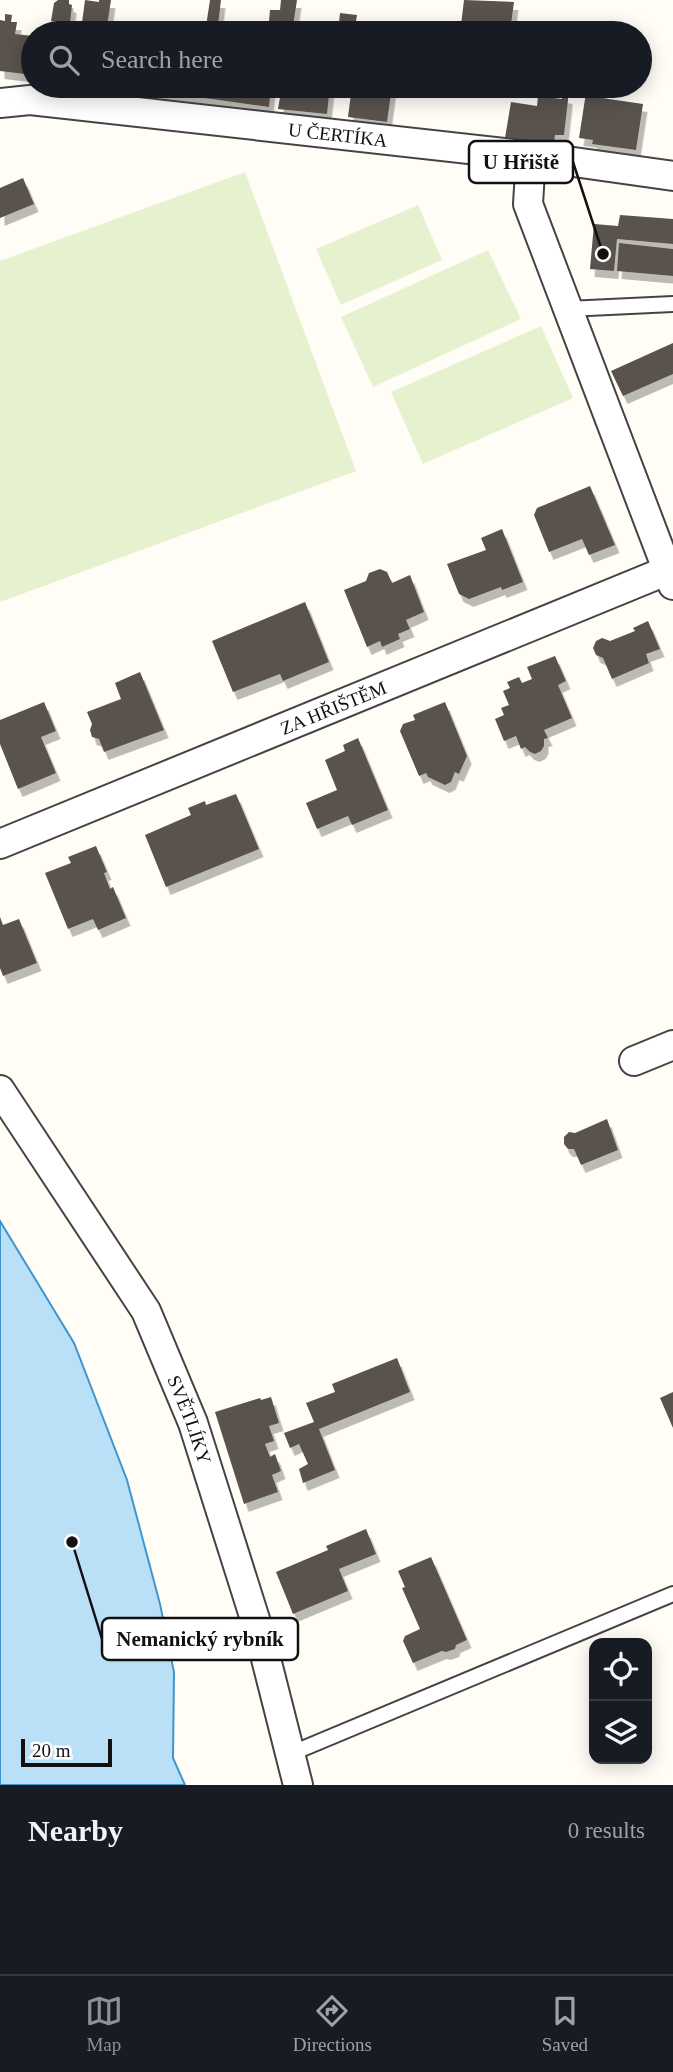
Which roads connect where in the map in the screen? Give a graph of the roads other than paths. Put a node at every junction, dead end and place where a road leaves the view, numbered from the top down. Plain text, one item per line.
1 (0, 103) edge
2 (531, 156) junction
3 (673, 176) edge
4 (673, 304) edge
5 (567, 309) junction
6 (669, 578) edge
7 (0, 844) edge
8 (673, 1045) edge
9 (635, 1060) dead end
10 (0, 1090) edge
11 (673, 1594) edge
12 (290, 1754) junction
13 (298, 1785) edge

1 - 2 street, U ČERTÍKA
2 - 3 street, U ČERTÍKA
2 - 5 street, ZA HŘIŠTĚM
4 - 5 lane
5 - 6 street, ZA HŘIŠTĚM
6 - 7 street, ZA HŘIŠTĚM
8 - 9 street
10 - 12 street, SVĚTLÍKY
11 - 12 lane
12 - 13 street, SVĚTLÍKY

